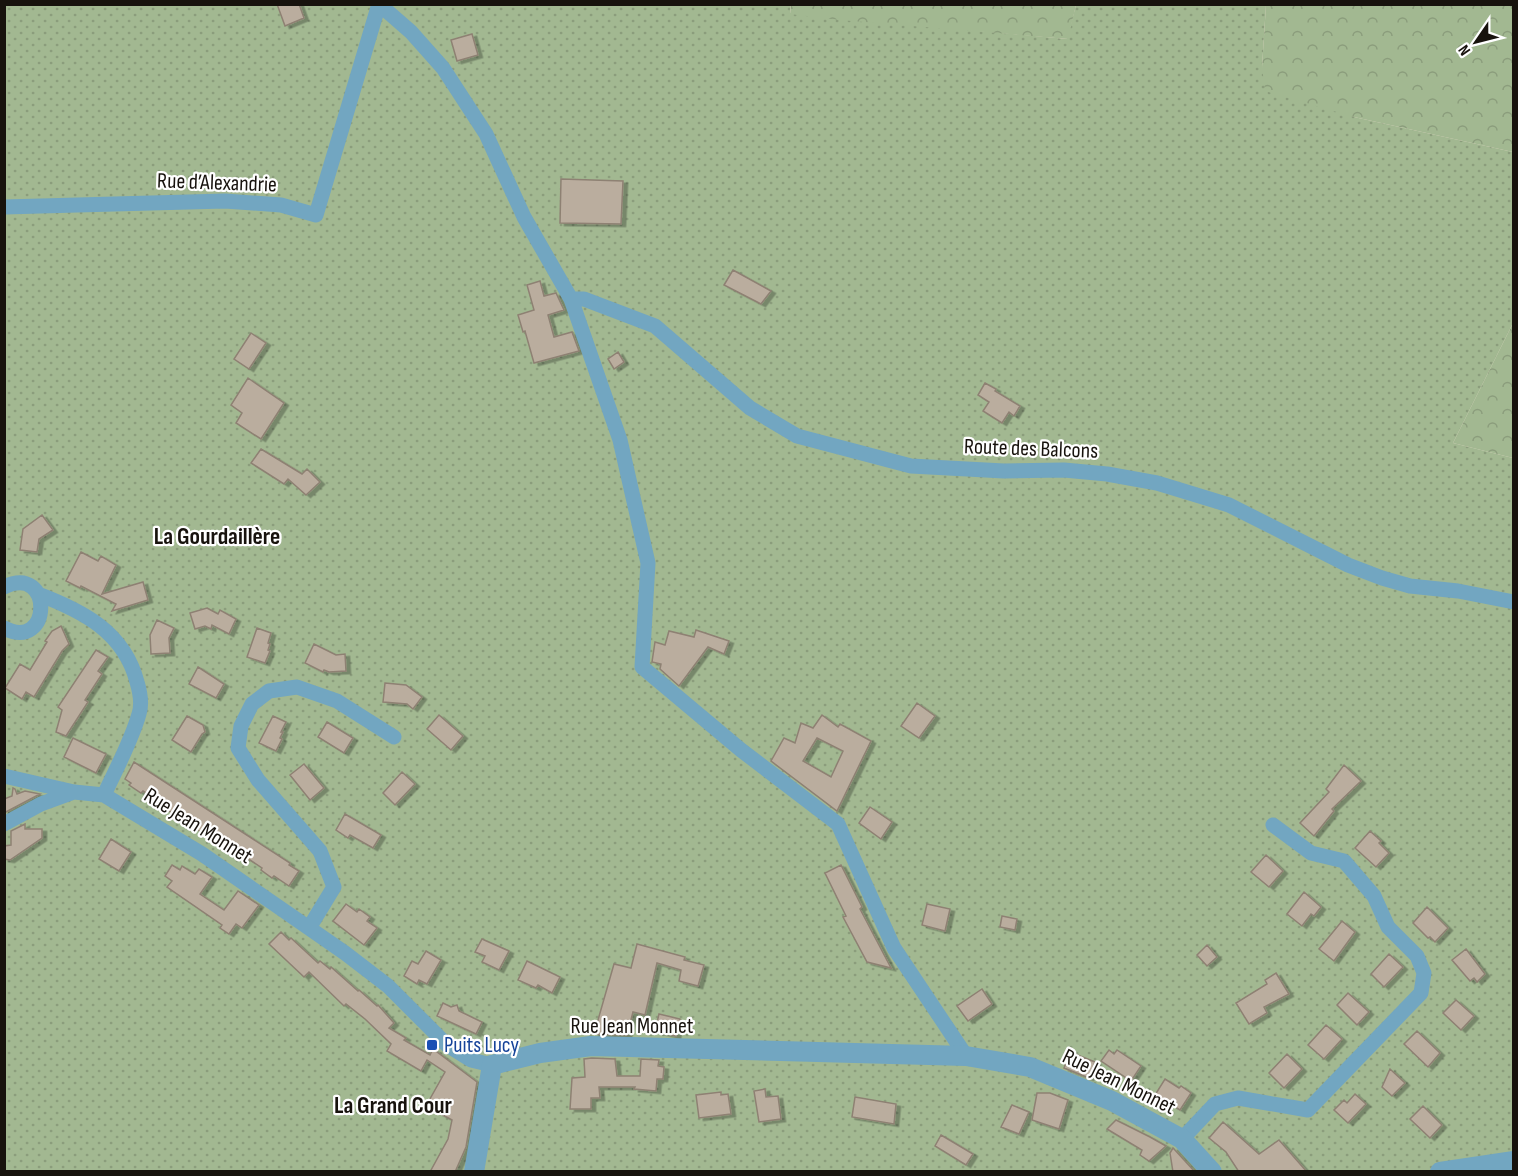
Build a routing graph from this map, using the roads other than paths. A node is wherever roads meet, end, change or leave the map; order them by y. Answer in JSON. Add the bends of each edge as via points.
{"nodes":[{"id":1,"x":379,"y":4,"type":"edge"},
{"id":2,"x":4,"y":207,"type":"edge"},
{"id":3,"x":571,"y":299,"type":"junction"},
{"id":4,"x":4,"y":587,"type":"edge"},
{"id":5,"x":38,"y":594,"type":"junction"},
{"id":6,"x":1514,"y":602,"type":"edge"},
{"id":7,"x":4,"y":628,"type":"edge"},
{"id":8,"x":394,"y":737,"type":"dead end"},
{"id":9,"x":4,"y":776,"type":"edge"},
{"id":10,"x":74,"y":792,"type":"junction"},
{"id":11,"x":104,"y":795,"type":"junction"},
{"id":12,"x":4,"y":824,"type":"edge"},
{"id":13,"x":1274,"y":825,"type":"dead end"},
{"id":14,"x":309,"y":928,"type":"junction"},
{"id":15,"x":966,"y":1056,"type":"junction"},
{"id":16,"x":492,"y":1065,"type":"junction"},
{"id":17,"x":1182,"y":1139,"type":"junction"},
{"id":18,"x":1514,"y":1161,"type":"edge"},
{"id":19,"x":474,"y":1172,"type":"edge"},
{"id":20,"x":1212,"y":1172,"type":"edge"},
{"id":21,"x":1440,"y":1172,"type":"edge"}],
"edges":[{"from":1,"to":2,"type":"street","name":"Rue d’Alexandrie","via":[[316,216],[281,205],[225,201]]},
{"from":1,"to":3,"type":"street","via":[[411,32],[449,77],[486,134],[524,217]]},
{"from":3,"to":6,"type":"street","name":"Route des Balcons","via":[[584,299],[655,326],[750,408],[797,436],[910,466],[1064,470],[1157,483],[1229,505],[1382,578]]},
{"from":3,"to":15,"type":"street","via":[[620,440],[648,563],[642,667],[838,824],[894,948]]},
{"from":4,"to":5,"type":"street","via":[[22,584]]},
{"from":5,"to":7,"type":"street","via":[[42,611],[34,626],[18,632]]},
{"from":5,"to":11,"type":"street","via":[[84,614],[108,632],[123,647],[134,668],[140,712]]},
{"from":8,"to":14,"type":"street","via":[[337,701],[297,687],[269,691],[252,704],[241,726],[238,748],[258,780],[320,851],[334,887]]},
{"from":9,"to":10,"type":"street","name":"Rue Jean Monnet"},
{"from":10,"to":11,"type":"street","name":"Rue Jean Monnet"},
{"from":10,"to":12,"type":"street"},
{"from":11,"to":14,"type":"street","name":"Rue Jean Monnet","via":[[202,854]]},
{"from":13,"to":17,"type":"street","via":[[1311,853],[1344,861],[1374,896],[1388,927],[1417,956],[1424,972],[1421,993],[1308,1110],[1238,1098],[1215,1104]]},
{"from":14,"to":16,"type":"street","name":"Rue Jean Monnet","via":[[388,986],[447,1045],[471,1060]]},
{"from":15,"to":16,"type":"street","name":"Rue Jean Monnet","via":[[591,1046]]},
{"from":15,"to":17,"type":"street","name":"Rue Jean Monnet","via":[[1030,1067],[1112,1101]]},
{"from":16,"to":19,"type":"street"},
{"from":17,"to":20,"type":"street","name":"Rue Jean Monnet"},
{"from":18,"to":21,"type":"street"}]}
